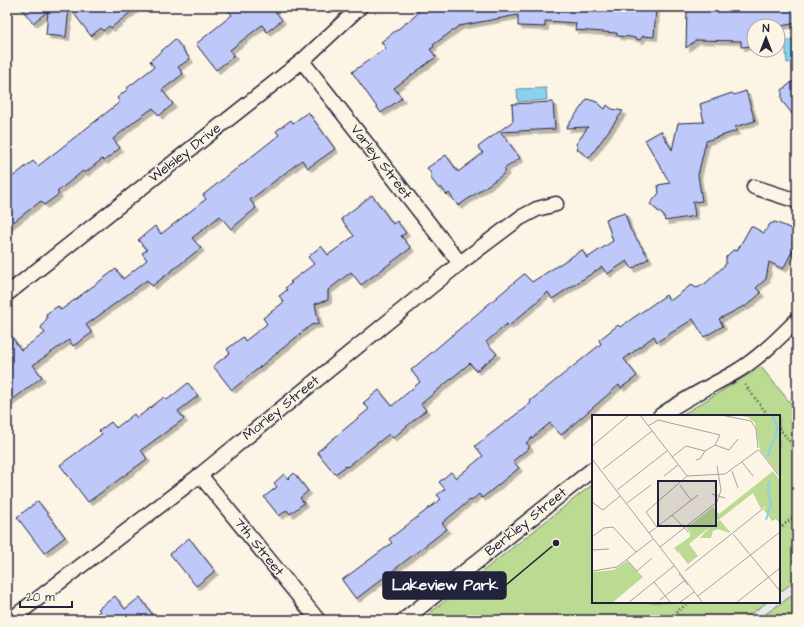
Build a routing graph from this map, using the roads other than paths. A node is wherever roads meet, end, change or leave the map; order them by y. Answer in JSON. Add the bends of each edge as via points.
{"nodes":[{"id":1,"x":360,"y":7,"type":"edge"},
{"id":2,"x":302,"y":61,"type":"junction"},
{"id":3,"x":754,"y":187,"type":"dead end"},
{"id":4,"x":797,"y":201,"type":"edge"},
{"id":5,"x":556,"y":204,"type":"dead end"},
{"id":6,"x":460,"y":263,"type":"junction"},
{"id":7,"x":7,"y":294,"type":"edge"},
{"id":8,"x":797,"y":320,"type":"edge"},
{"id":9,"x":662,"y":415,"type":"edge"},
{"id":10,"x":592,"y":470,"type":"edge"},
{"id":11,"x":200,"y":475,"type":"junction"},
{"id":12,"x":10,"y":620,"type":"edge"},
{"id":13,"x":318,"y":620,"type":"edge"},
{"id":14,"x":404,"y":620,"type":"edge"}],
"edges":[{"from":1,"to":2,"type":"street","name":"Welsley Drive"},
{"from":2,"to":6,"type":"street","name":"Varley Street"},
{"from":2,"to":7,"type":"street","name":"Welsley Drive"},
{"from":3,"to":4,"type":"street"},
{"from":5,"to":6,"type":"street","name":"Morley Street","via":[[537,209],[520,218]]},
{"from":6,"to":11,"type":"street","name":"Morley Street"},
{"from":8,"to":9,"type":"street","via":[[780,337],[734,373]]},
{"from":10,"to":14,"type":"street","name":"Berkley Street"},
{"from":11,"to":12,"type":"street","name":"Morley Street"},
{"from":11,"to":13,"type":"street","name":"7th Street"}]}
